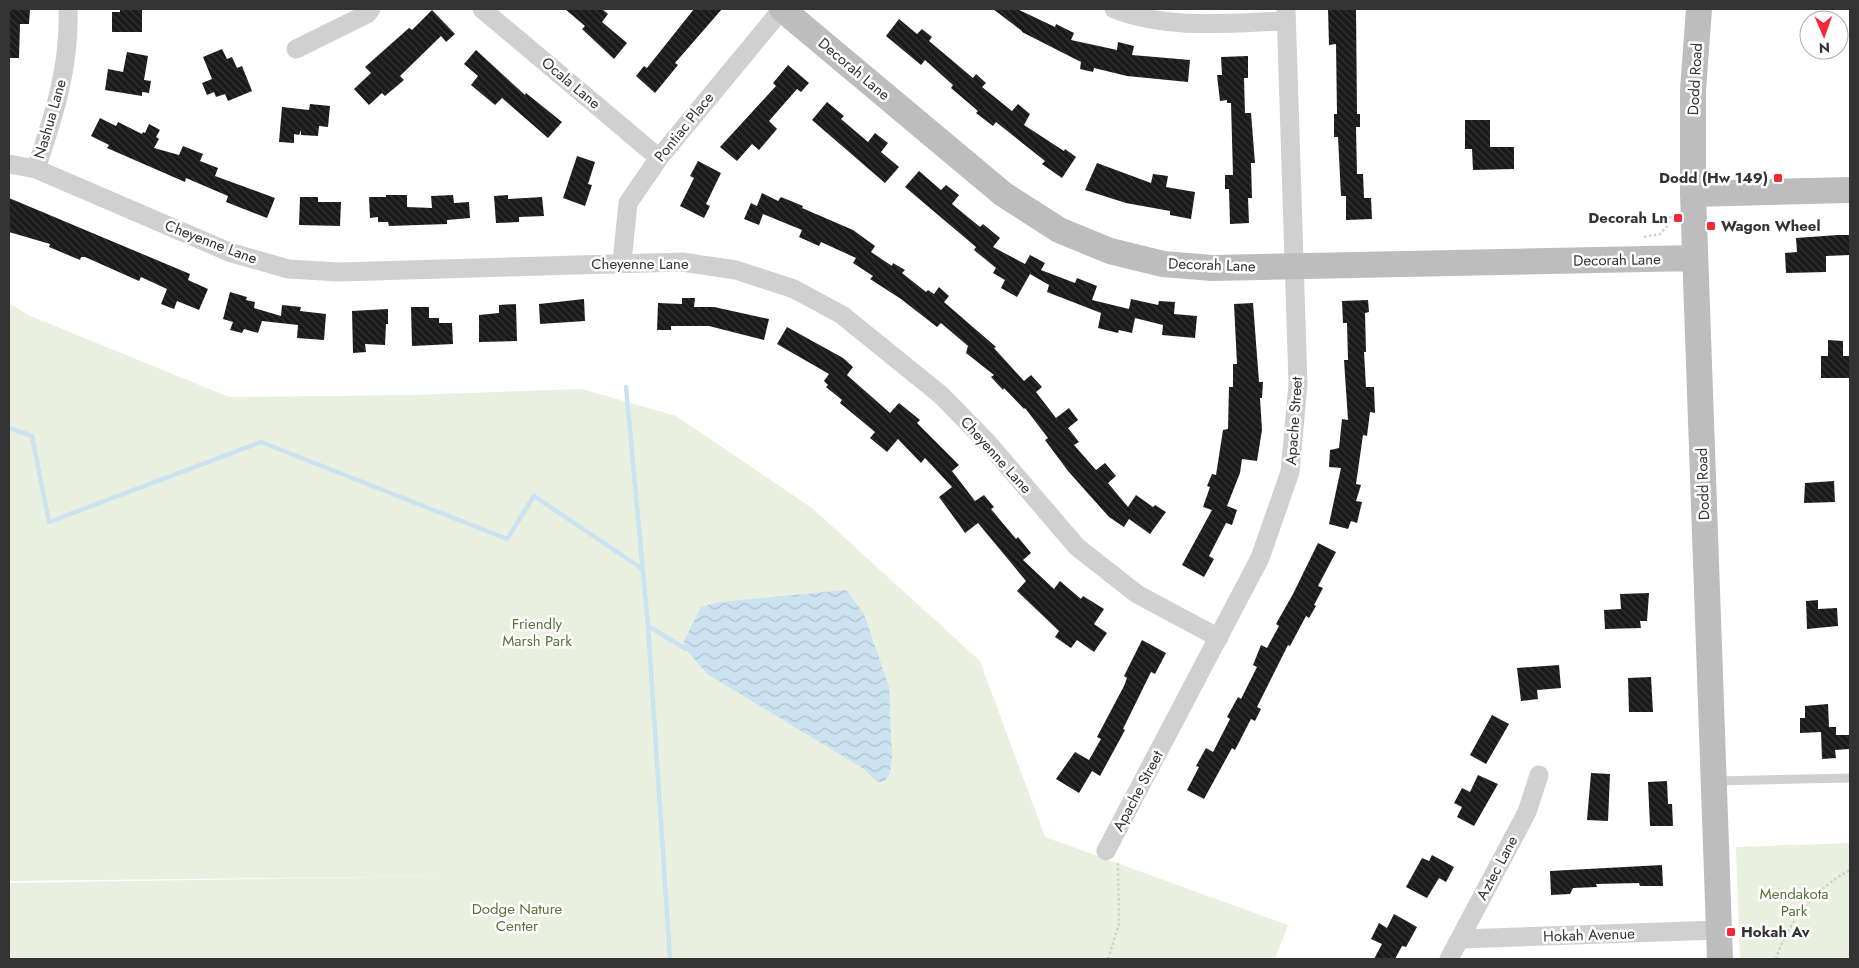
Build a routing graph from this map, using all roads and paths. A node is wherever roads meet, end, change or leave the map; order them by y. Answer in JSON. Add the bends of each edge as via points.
{"nodes":[{"id":1,"x":68,"y":9,"type":"edge"},
{"id":2,"x":371,"y":9,"type":"edge"},
{"id":3,"x":482,"y":9,"type":"edge"},
{"id":4,"x":782,"y":9,"type":"edge"},
{"id":5,"x":1114,"y":9,"type":"edge"},
{"id":6,"x":1699,"y":9,"type":"edge"},
{"id":7,"x":1286,"y":15,"type":"edge"},
{"id":8,"x":296,"y":49,"type":"dead end"},
{"id":9,"x":659,"y":158,"type":"junction"},
{"id":10,"x":9,"y":164,"type":"edge"},
{"id":11,"x":36,"y":169,"type":"junction"},
{"id":12,"x":1850,"y":190,"type":"edge"},
{"id":13,"x":1693,"y":194,"type":"junction"},
{"id":14,"x":1696,"y":258,"type":"junction"},
{"id":15,"x":622,"y":262,"type":"junction"},
{"id":16,"x":1295,"y":265,"type":"junction"},
{"id":17,"x":1219,"y":638,"type":"junction"},
{"id":18,"x":1539,"y":775,"type":"dead end"},
{"id":19,"x":1850,"y":778,"type":"edge"},
{"id":20,"x":1714,"y":781,"type":"junction"},
{"id":21,"x":1106,"y":851,"type":"joint"},
{"id":22,"x":1850,"y":870,"type":"edge"},
{"id":23,"x":1719,"y":930,"type":"junction"},
{"id":24,"x":1460,"y":939,"type":"junction"},
{"id":25,"x":1108,"y":959,"type":"edge"},
{"id":26,"x":1449,"y":959,"type":"edge"},
{"id":27,"x":1720,"y":959,"type":"edge"},
{"id":28,"x":1776,"y":959,"type":"edge"}],
"edges":[{"from":1,"to":11,"type":"street","name":"Nashua Lane","via":[[59,99]]},
{"from":2,"to":8,"type":"street","via":[[367,14]]},
{"from":3,"to":9,"type":"street","name":"Ocala Lane"},
{"from":4,"to":9,"type":"street","name":"Pontiac Place"},
{"from":4,"to":16,"type":"street","name":"Decorah Lane","via":[[1003,194],[1060,230],[1110,251],[1163,264],[1212,268]]},
{"from":5,"to":7,"type":"street","via":[[1186,24]]},
{"from":6,"to":13,"type":"street","name":"Dodd Road","via":[[1693,90]]},
{"from":7,"to":16,"type":"street","name":"Apache Street"},
{"from":9,"to":15,"type":"street","name":"Pontiac Place","via":[[628,203]]},
{"from":10,"to":11,"type":"street","name":"Cheyenne Lane"},
{"from":11,"to":15,"type":"street","name":"Cheyenne Lane","via":[[229,252],[288,270],[339,272]]},
{"from":12,"to":13,"type":"street"},
{"from":13,"to":14,"type":"street","name":"Dodd Road"},
{"from":14,"to":16,"type":"street","name":"Decorah Lane"},
{"from":14,"to":20,"type":"street","name":"Dodd Road"},
{"from":15,"to":17,"type":"street","name":"Cheyenne Lane","via":[[682,262],[736,270],[794,289],[842,315],[940,395],[987,442],[1077,547],[1137,594]]},
{"from":16,"to":17,"type":"street","name":"Apache Street","via":[[1298,384],[1290,472],[1260,558]]},
{"from":17,"to":21,"type":"street","name":"Apache Street"},
{"from":18,"to":24,"type":"street","name":"Aztec Lane","via":[[1527,812]]},
{"from":19,"to":20,"type":"lane"},
{"from":20,"to":23,"type":"street","name":"Dodd Road"},
{"from":21,"to":25,"type":"path","via":[[1118,858],[1119,924]]},
{"from":22,"to":28,"type":"path","via":[[1802,910],[1780,944]]},
{"from":23,"to":24,"type":"street","name":"Hokah Avenue"},
{"from":23,"to":27,"type":"street","name":"Dodd Road"},
{"from":24,"to":26,"type":"street","name":"Aztec Lane"}]}
